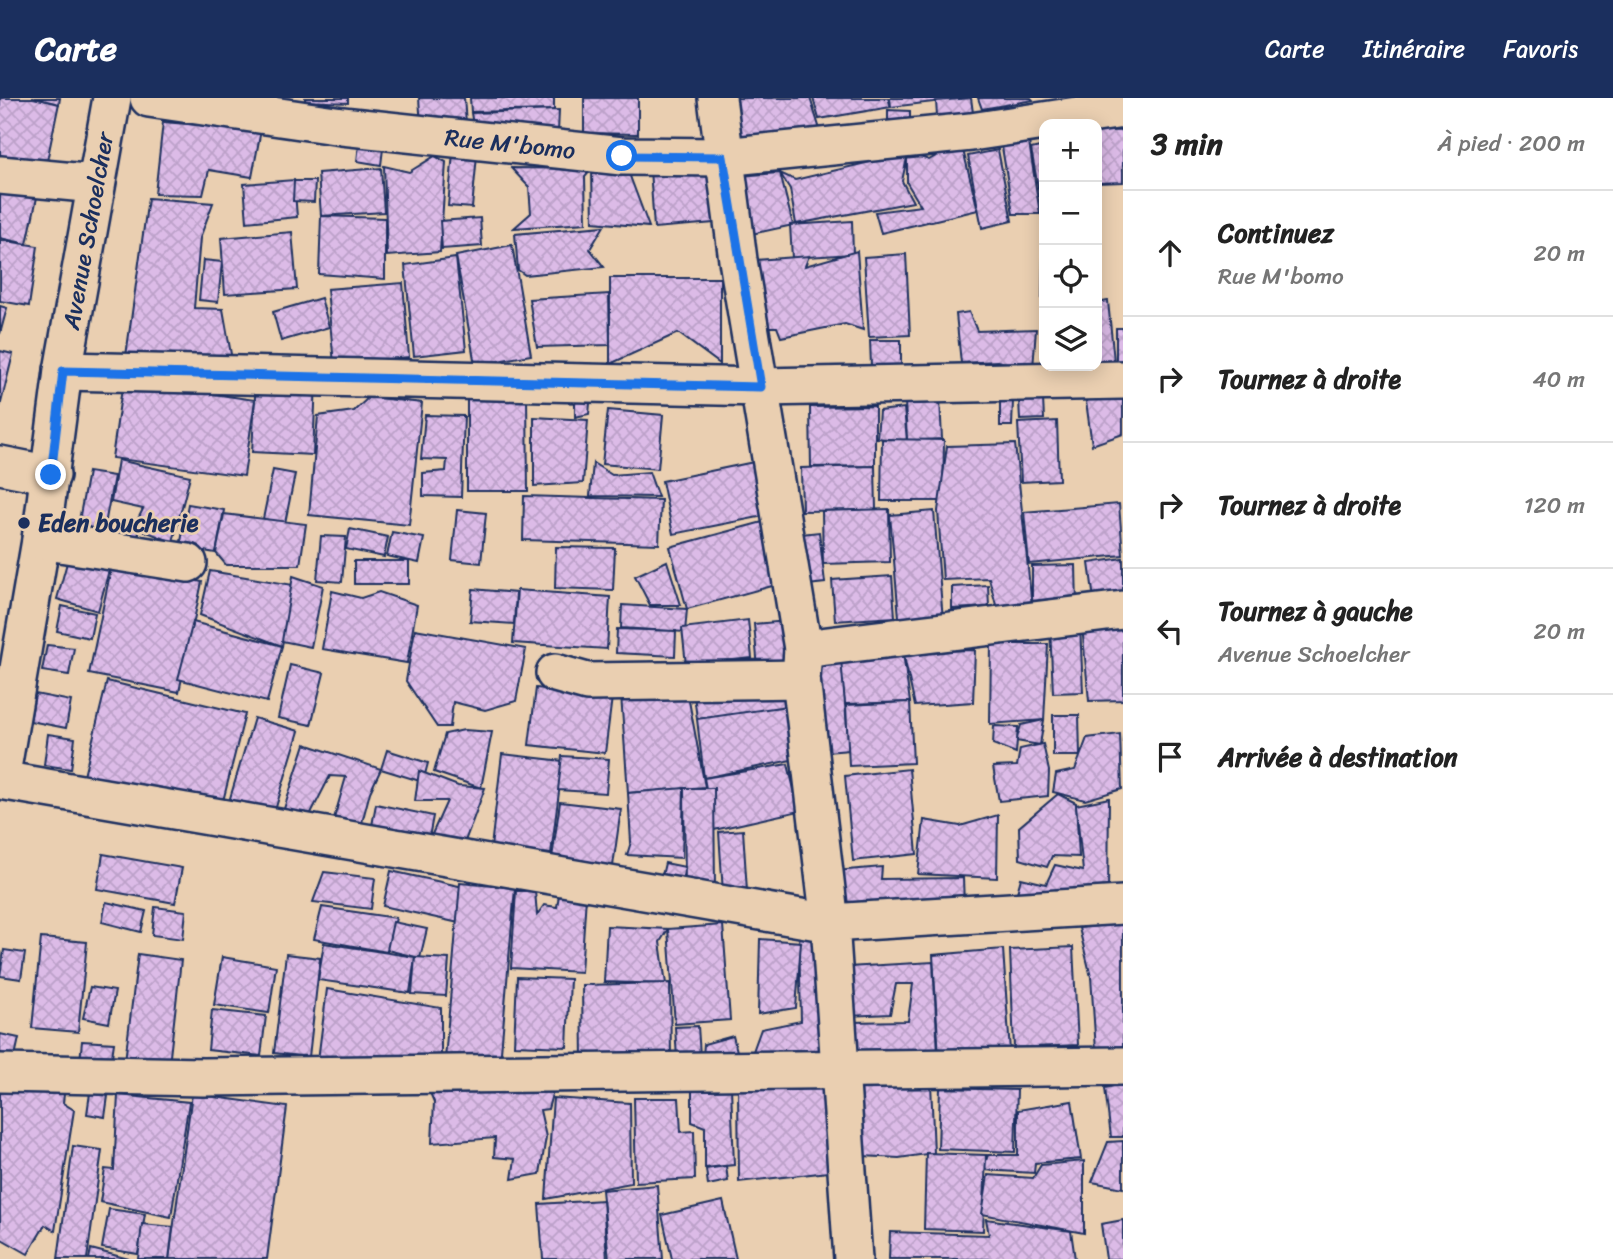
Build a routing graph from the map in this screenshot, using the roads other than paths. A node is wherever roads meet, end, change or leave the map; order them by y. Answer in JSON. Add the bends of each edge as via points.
{"nodes":[{"id":1,"x":112,"y":98,"type":"edge"},
{"id":2,"x":149,"y":98,"type":"edge"},
{"id":3,"x":718,"y":98,"type":"edge"},
{"id":4,"x":1123,"y":109,"type":"edge"},
{"id":5,"x":723,"y":157,"type":"junction"},
{"id":6,"x":0,"y":175,"type":"edge"},
{"id":7,"x":96,"y":184,"type":"junction"},
{"id":8,"x":63,"y":371,"type":"junction"},
{"id":9,"x":1123,"y":380,"type":"edge"},
{"id":10,"x":761,"y":387,"type":"junction"},
{"id":11,"x":0,"y":464,"type":"edge"},
{"id":12,"x":51,"y":475,"type":"junction"},
{"id":13,"x":41,"y":540,"type":"junction"},
{"id":14,"x":188,"y":562,"type":"dead end"},
{"id":15,"x":1123,"y":610,"type":"edge"},
{"id":16,"x":802,"y":664,"type":"junction"},
{"id":17,"x":555,"y":673,"type":"dead end"},
{"id":18,"x":0,"y":780,"type":"edge"},
{"id":19,"x":1123,"y":905,"type":"edge"},
{"id":20,"x":830,"y":923,"type":"junction"},
{"id":21,"x":1123,"y":1066,"type":"edge"},
{"id":22,"x":838,"y":1067,"type":"junction"},
{"id":23,"x":0,"y":1073,"type":"edge"},
{"id":24,"x":853,"y":1259,"type":"edge"}],
"edges":[{"from":1,"to":7,"type":"street","name":"Avenue Schoelcher"},
{"from":2,"to":5,"type":"street","name":"Rue M'bomo","via":[[342,126],[622,156]]},
{"from":3,"to":5,"type":"street"},
{"from":4,"to":5,"type":"street","name":"Rue M'bomo","via":[[971,132]]},
{"from":5,"to":10,"type":"street"},
{"from":6,"to":7,"type":"street"},
{"from":7,"to":8,"type":"street","name":"Avenue Schoelcher"},
{"from":8,"to":10,"type":"street"},
{"from":8,"to":12,"type":"street","name":"Avenue Schoelcher"},
{"from":9,"to":10,"type":"street"},
{"from":10,"to":16,"type":"street"},
{"from":11,"to":12,"type":"street"},
{"from":12,"to":13,"type":"street","name":"Avenue Schoelcher"},
{"from":13,"to":14,"type":"street"},
{"from":13,"to":18,"type":"street","name":"Avenue Schoelcher"},
{"from":15,"to":16,"type":"street"},
{"from":16,"to":17,"type":"street","via":[[587,682]]},
{"from":16,"to":20,"type":"street"},
{"from":18,"to":20,"type":"street"},
{"from":19,"to":20,"type":"street"},
{"from":20,"to":22,"type":"street"},
{"from":21,"to":22,"type":"street"},
{"from":22,"to":23,"type":"street","via":[[203,1077]]},
{"from":22,"to":24,"type":"street"}]}
